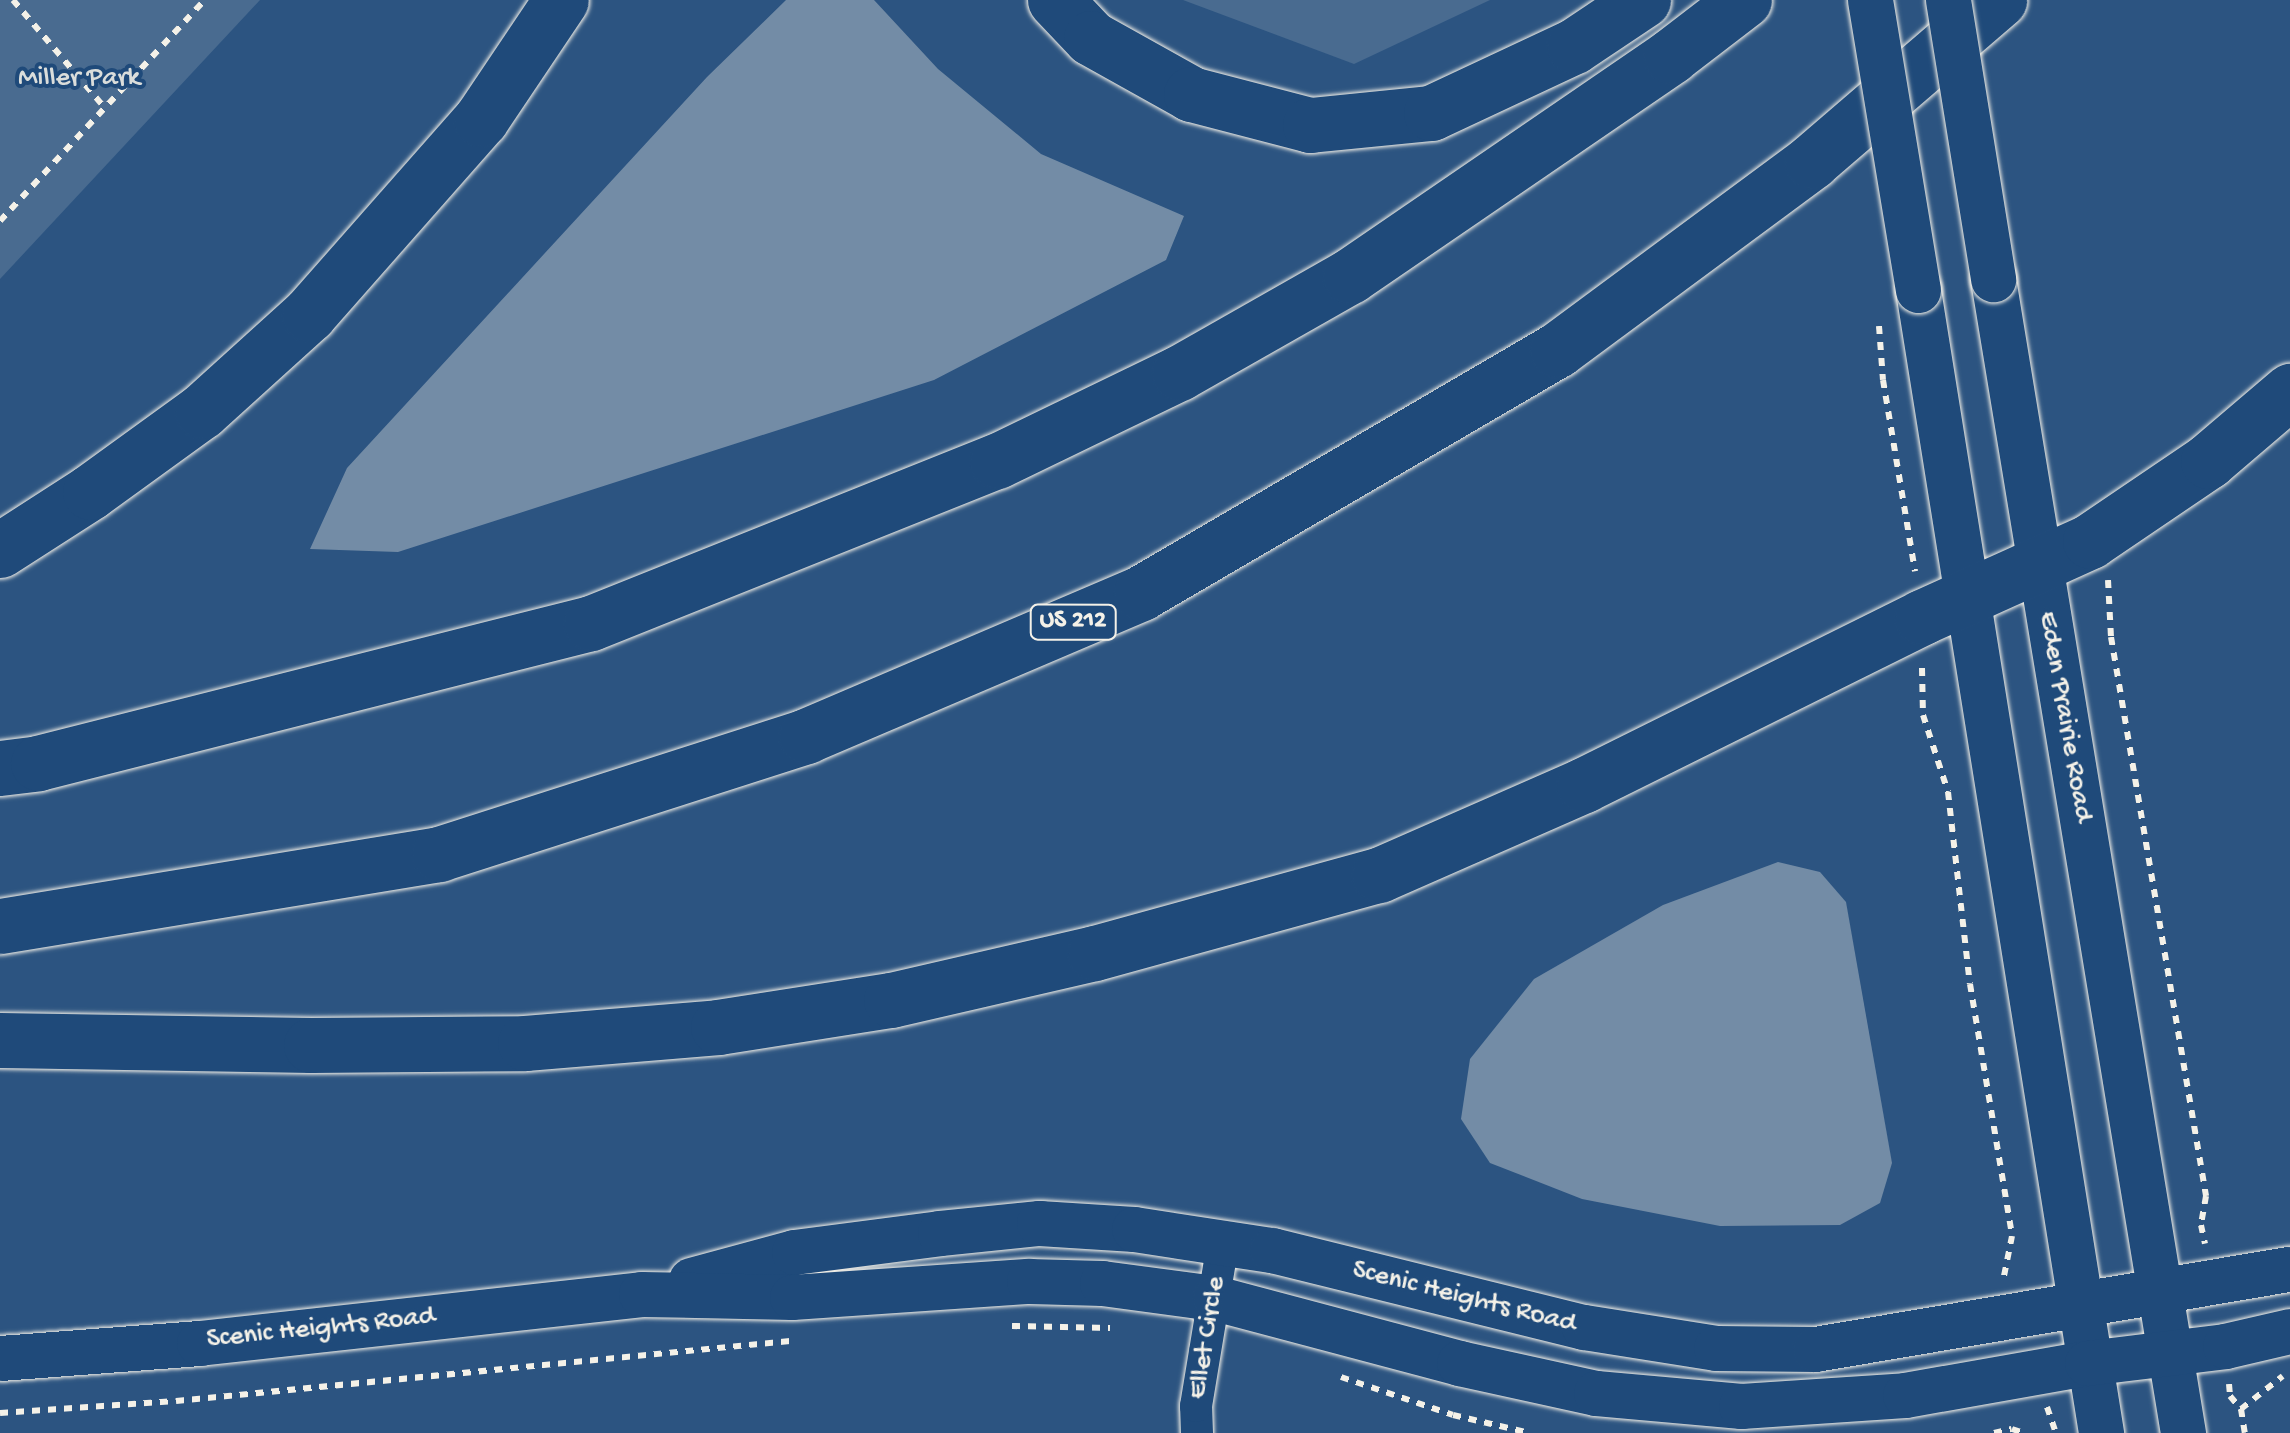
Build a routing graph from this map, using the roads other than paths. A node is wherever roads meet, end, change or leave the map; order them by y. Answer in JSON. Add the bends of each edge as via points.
{"nodes":[{"id":1,"x":560,"y":0,"type":"edge"},
{"id":2,"x":1055,"y":0,"type":"edge"},
{"id":3,"x":1644,"y":0,"type":"edge"},
{"id":4,"x":1744,"y":0,"type":"edge"},
{"id":5,"x":1870,"y":0,"type":"edge"},
{"id":6,"x":1948,"y":0,"type":"edge"},
{"id":7,"x":1999,"y":0,"type":"edge"},
{"id":8,"x":2287,"y":397,"type":"edge"},
{"id":9,"x":0,"y":550,"type":"edge"},
{"id":10,"x":2038,"y":563,"type":"junction"},
{"id":11,"x":1944,"y":607,"type":"junction"},
{"id":12,"x":0,"y":768,"type":"edge"},
{"id":13,"x":0,"y":926,"type":"edge"},
{"id":14,"x":0,"y":1040,"type":"edge"},
{"id":15,"x":1223,"y":1243,"type":"junction"},
{"id":16,"x":2290,"y":1270,"type":"edge"},
{"id":17,"x":2160,"y":1290,"type":"junction"},
{"id":18,"x":641,"y":1294,"type":"junction"},
{"id":19,"x":1214,"y":1298,"type":"junction"},
{"id":20,"x":2079,"y":1304,"type":"junction"},
{"id":21,"x":2290,"y":1331,"type":"edge"},
{"id":22,"x":2170,"y":1353,"type":"junction"},
{"id":23,"x":0,"y":1358,"type":"edge"},
{"id":24,"x":2088,"y":1362,"type":"junction"},
{"id":25,"x":1197,"y":1433,"type":"edge"},
{"id":26,"x":2101,"y":1433,"type":"edge"},
{"id":27,"x":2182,"y":1433,"type":"edge"}],
"edges":[{"from":1,"to":9,"type":"highway","via":[[481,119],[308,314],[202,411]]},
{"from":2,"to":3,"type":"highway","via":[[1092,38],[1192,94],[1310,124],[1431,114],[1574,46]]},
{"from":4,"to":12,"type":"highway","via":[[1350,276],[1179,373],[997,461],[591,623]]},
{"from":5,"to":11,"type":"street","bridge":true,"via":[[1918,290]]},
{"from":6,"to":10,"type":"street","name":"Eden Prairie Road","bridge":true},
{"from":7,"to":13,"type":"highway","number":"US 212","via":[[1812,161],[1558,350],[1142,593],[806,736],[439,854]]},
{"from":8,"to":10,"type":"highway","via":[[2128,518]]},
{"from":10,"to":11,"type":"highway"},
{"from":10,"to":17,"type":"street","name":"Eden Prairie Road"},
{"from":11,"to":14,"type":"highway","via":[[1584,784],[1378,874],[1096,954],[891,1000],[718,1027],[525,1043]]},
{"from":11,"to":20,"type":"street","via":[[2034,992]]},
{"from":15,"to":18,"type":"street","name":"Scenic Heights Road","via":[[1039,1223],[794,1252]]},
{"from":15,"to":19,"type":"street","name":"Ellet Circle"},
{"from":15,"to":20,"type":"street","name":"Scenic Heights Road","via":[[1584,1327],[1716,1348],[1815,1349]]},
{"from":16,"to":17,"type":"street","name":"Scenic Heights Road"},
{"from":17,"to":20,"type":"street","name":"Scenic Heights Road"},
{"from":17,"to":22,"type":"street","name":"Eden Prairie Road"},
{"from":18,"to":19,"type":"street","name":"Scenic Heights Road","via":[[792,1297],[1029,1281]]},
{"from":18,"to":23,"type":"street","name":"Scenic Heights Road"},
{"from":19,"to":24,"type":"street","name":"Scenic Heights Road","via":[[1479,1367],[1672,1403],[1847,1402]]},
{"from":19,"to":25,"type":"street","name":"Ellet Circle"},
{"from":20,"to":24,"type":"street"},
{"from":21,"to":22,"type":"street","name":"Scenic Heights Road"},
{"from":22,"to":24,"type":"street","name":"Scenic Heights Road"},
{"from":22,"to":27,"type":"street","name":"Eden Prairie Road"},
{"from":24,"to":26,"type":"street"}]}
